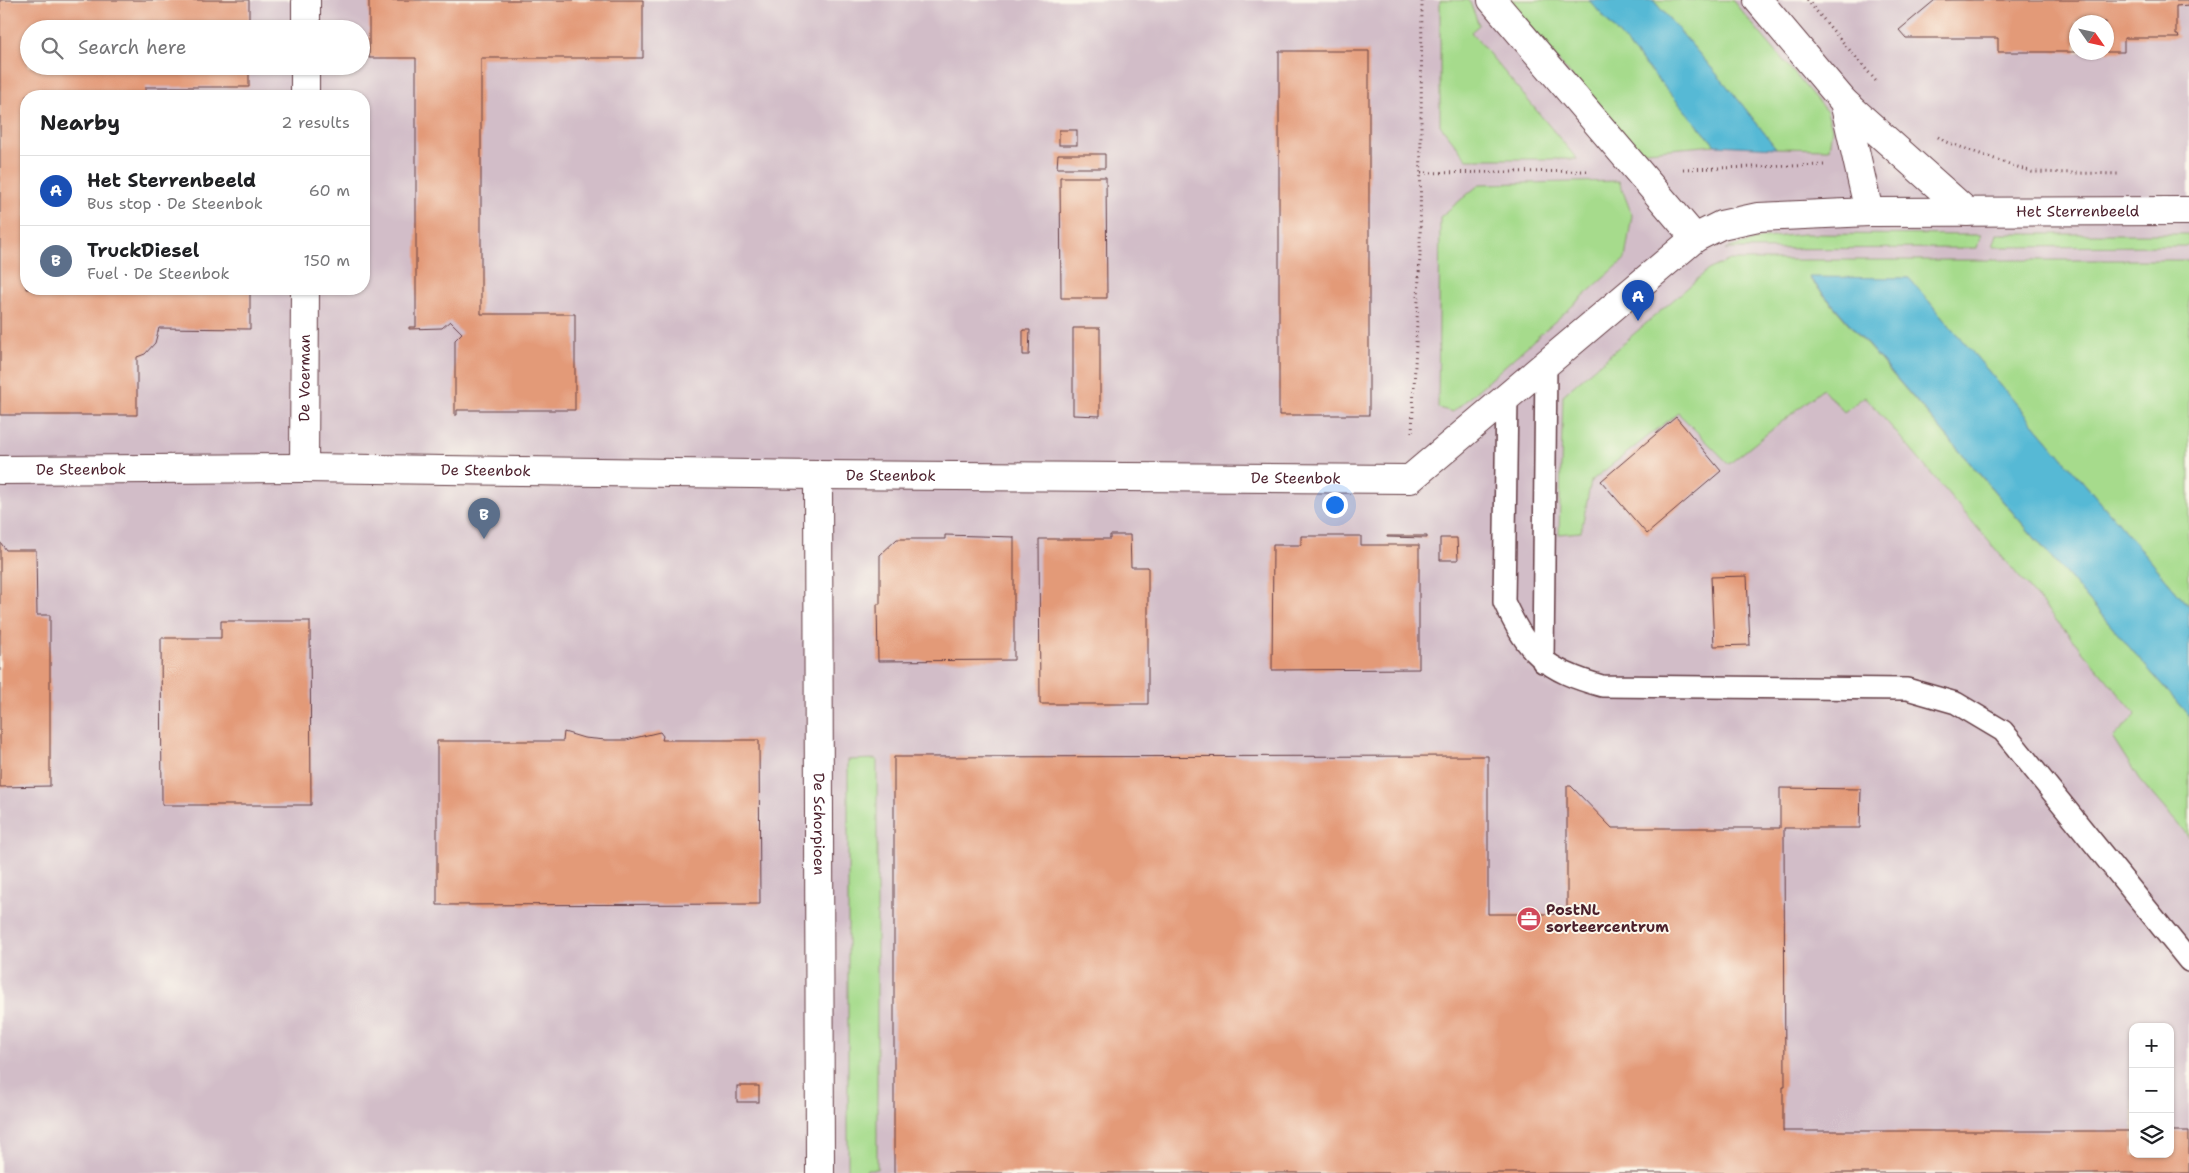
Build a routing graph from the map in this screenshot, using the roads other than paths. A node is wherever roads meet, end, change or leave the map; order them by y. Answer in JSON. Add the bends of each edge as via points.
{"nodes":[{"id":1,"x":306,"y":0,"type":"edge"},
{"id":2,"x":1492,"y":0,"type":"edge"},
{"id":3,"x":1758,"y":0,"type":"edge"},
{"id":4,"x":306,"y":20,"type":"edge"},
{"id":5,"x":306,"y":75,"type":"edge"},
{"id":6,"x":305,"y":90,"type":"edge"},
{"id":7,"x":1844,"y":102,"type":"junction"},
{"id":8,"x":2189,"y":211,"type":"edge"},
{"id":9,"x":1869,"y":212,"type":"junction"},
{"id":10,"x":1967,"y":212,"type":"junction"},
{"id":11,"x":1695,"y":238,"type":"junction"},
{"id":12,"x":305,"y":295,"type":"edge"},
{"id":13,"x":1546,"y":362,"type":"junction"},
{"id":14,"x":1507,"y":396,"type":"junction"},
{"id":15,"x":304,"y":468,"type":"junction"},
{"id":16,"x":0,"y":470,"type":"edge"},
{"id":17,"x":818,"y":475,"type":"junction"},
{"id":18,"x":1544,"y":662,"type":"junction"},
{"id":19,"x":2189,"y":961,"type":"edge"},
{"id":20,"x":820,"y":1173,"type":"edge"}],
"edges":[{"from":1,"to":4,"type":"street"},
{"from":2,"to":11,"type":"street"},
{"from":3,"to":7,"type":"street"},
{"from":5,"to":6,"type":"street"},
{"from":7,"to":9,"type":"street"},
{"from":7,"to":10,"type":"street"},
{"from":8,"to":10,"type":"street","name":"Het Sterrenbeeld"},
{"from":9,"to":10,"type":"street","name":"Het Sterrenbeeld"},
{"from":9,"to":11,"type":"street","name":"Het Sterrenbeeld","via":[[1758,217],[1721,226]]},
{"from":11,"to":13,"type":"street"},
{"from":12,"to":15,"type":"street","name":"De Voerman"},
{"from":13,"to":14,"type":"street"},
{"from":13,"to":18,"type":"lane"},
{"from":14,"to":17,"type":"street","name":"De Steenbok","via":[[1410,479]]},
{"from":14,"to":18,"type":"lane","via":[[1504,602],[1517,630]]},
{"from":15,"to":16,"type":"street","name":"De Steenbok"},
{"from":15,"to":17,"type":"street","name":"De Steenbok"},
{"from":17,"to":20,"type":"street","name":"De Schorpioen"},
{"from":18,"to":19,"type":"lane","via":[[1572,678],[1602,686],[1907,688],[1956,703],[2003,731]]}]}
